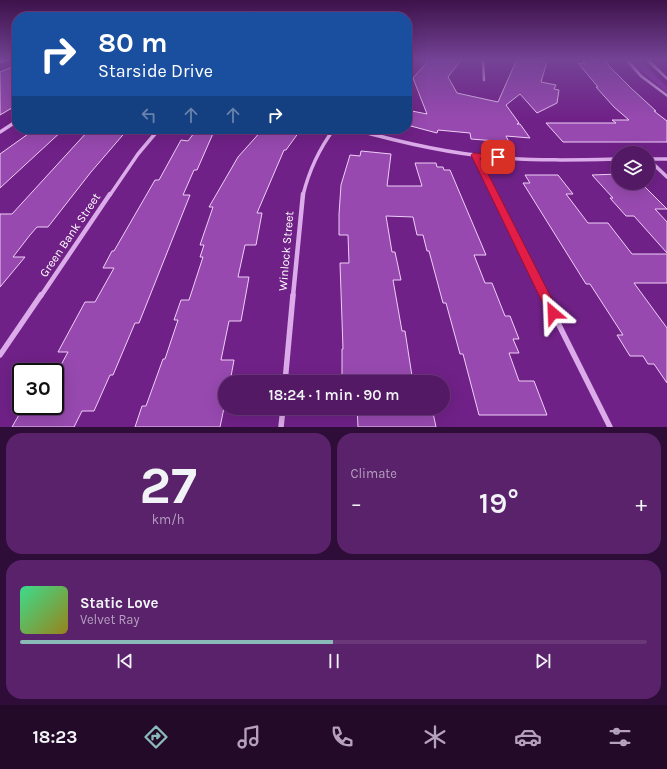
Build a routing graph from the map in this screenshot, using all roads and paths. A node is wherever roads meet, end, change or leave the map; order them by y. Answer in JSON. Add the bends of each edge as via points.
{"nodes":[{"id":1,"x":645,"y":79,"type":"edge"},
{"id":2,"x":667,"y":96,"type":"edge"},
{"id":3,"x":12,"y":124,"type":"edge"},
{"id":4,"x":0,"y":132,"type":"edge"},
{"id":5,"x":155,"y":134,"type":"edge"},
{"id":6,"x":330,"y":134,"type":"edge"},
{"id":7,"x":373,"y":134,"type":"edge"},
{"id":8,"x":474,"y":155,"type":"junction"},
{"id":9,"x":655,"y":159,"type":"edge"},
{"id":10,"x":667,"y":159,"type":"edge"},
{"id":11,"x":611,"y":160,"type":"edge"},
{"id":12,"x":655,"y":166,"type":"edge"},
{"id":13,"x":667,"y":177,"type":"edge"},
{"id":14,"x":0,"y":355,"type":"edge"},
{"id":15,"x":286,"y":375,"type":"edge"},
{"id":16,"x":282,"y":415,"type":"edge"},
{"id":17,"x":281,"y":427,"type":"edge"},
{"id":18,"x":610,"y":427,"type":"edge"}],
"edges":[{"from":1,"to":2,"type":"street"},
{"from":3,"to":4,"type":"street"},
{"from":5,"to":14,"type":"street","name":"Green Bank Street","via":[[138,154]]},
{"from":6,"to":15,"type":"street","name":"Winlock Street","via":[[314,161],[302,198]]},
{"from":7,"to":8,"type":"street","via":[[420,146]]},
{"from":8,"to":11,"type":"street","via":[[539,160]]},
{"from":8,"to":18,"type":"street"},
{"from":9,"to":10,"type":"street"},
{"from":12,"to":13,"type":"street"},
{"from":16,"to":17,"type":"street"}]}
